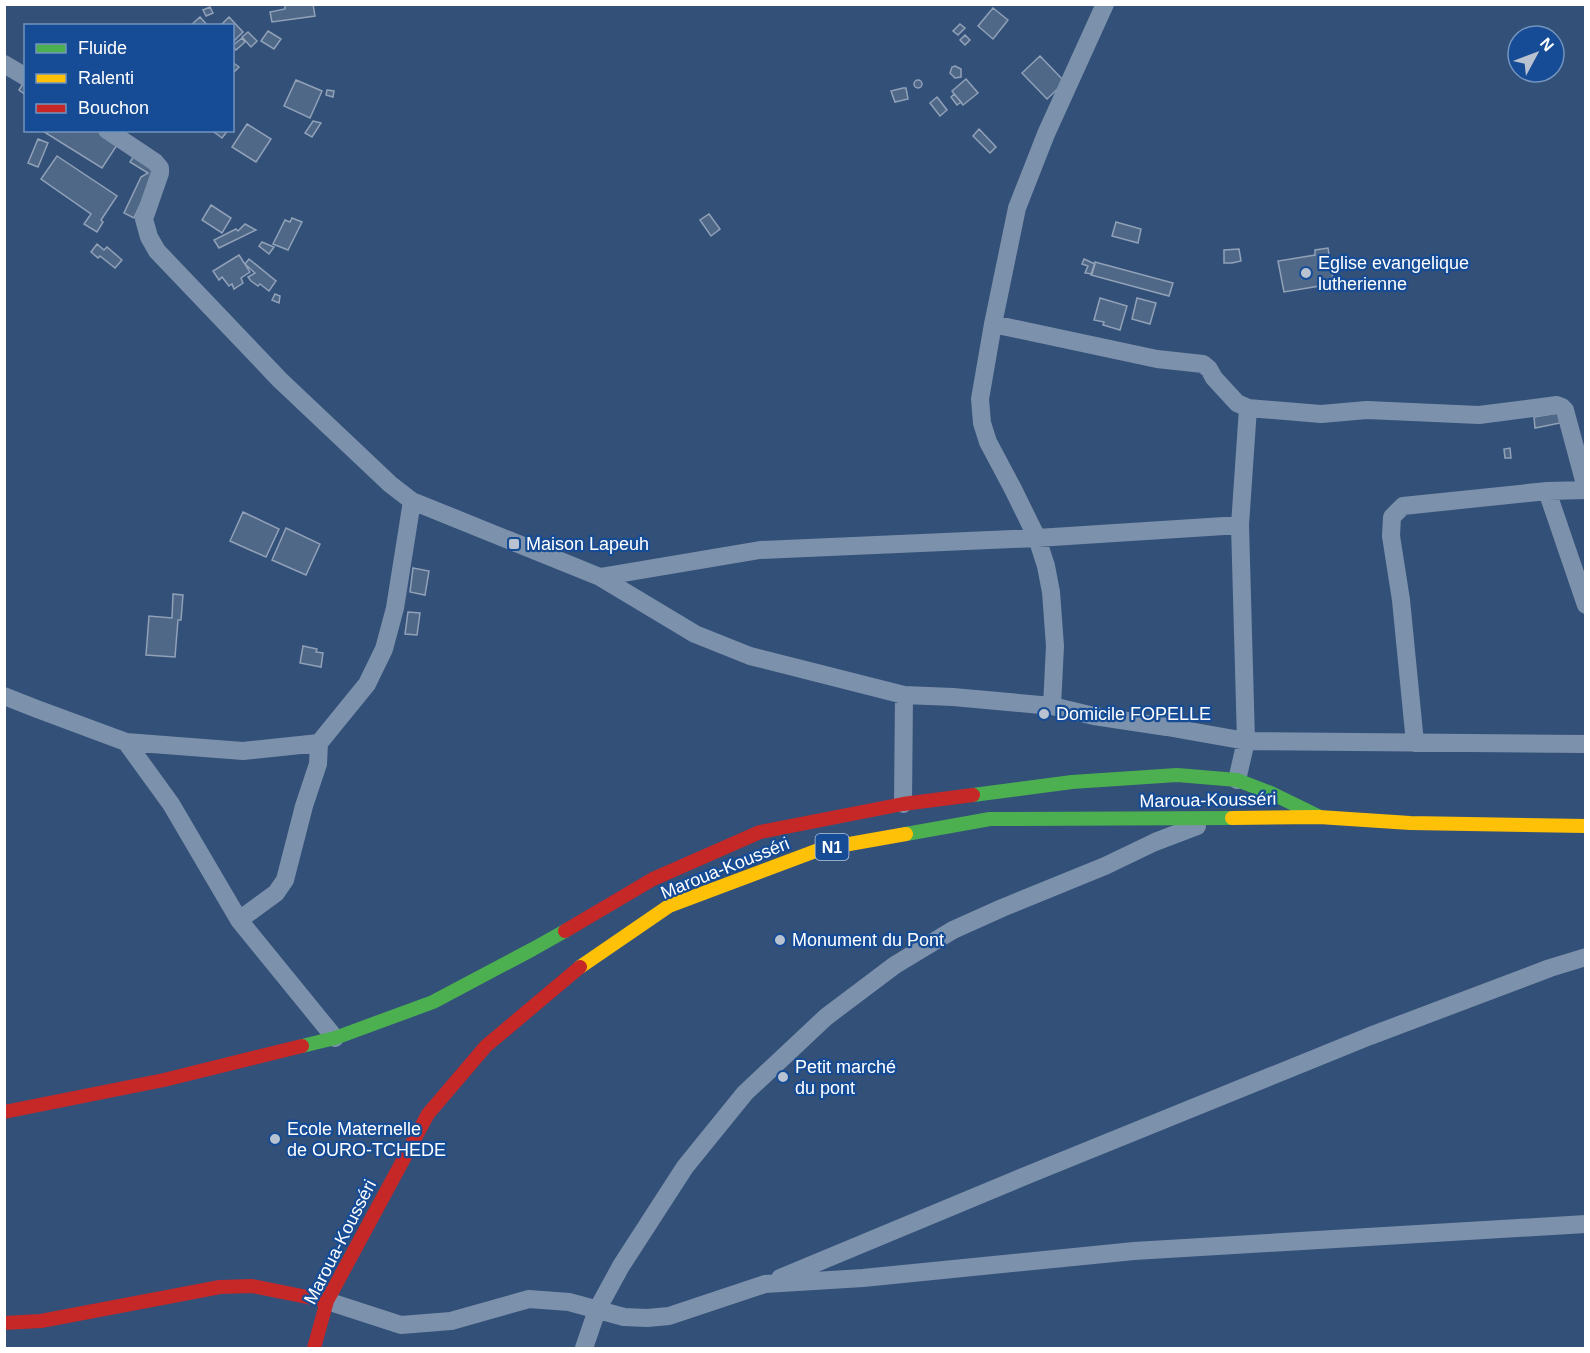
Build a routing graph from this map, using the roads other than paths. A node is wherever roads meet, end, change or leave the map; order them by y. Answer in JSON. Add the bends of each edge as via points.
{"nodes":[{"id":1,"x":1105,"y":4,"type":"edge"},
{"id":2,"x":4,"y":64,"type":"edge"},
{"id":3,"x":24,"y":76,"type":"edge"},
{"id":4,"x":110,"y":132,"type":"edge"},
{"id":5,"x":993,"y":324,"type":"junction"},
{"id":6,"x":1248,"y":408,"type":"junction"},
{"id":7,"x":1586,"y":489,"type":"edge"},
{"id":8,"x":1547,"y":491,"type":"junction"},
{"id":9,"x":412,"y":501,"type":"junction"},
{"id":10,"x":1239,"y":525,"type":"junction"},
{"id":11,"x":1036,"y":538,"type":"junction"},
{"id":12,"x":600,"y":577,"type":"junction"},
{"id":13,"x":1586,"y":605,"type":"edge"},
{"id":14,"x":904,"y":695,"type":"junction"},
{"id":15,"x":4,"y":696,"type":"edge"},
{"id":16,"x":1052,"y":706,"type":"junction"},
{"id":17,"x":1246,"y":741,"type":"junction"},
{"id":18,"x":126,"y":742,"type":"junction"},
{"id":19,"x":320,"y":743,"type":"junction"},
{"id":20,"x":1415,"y":743,"type":"junction"},
{"id":21,"x":1586,"y":744,"type":"edge"},
{"id":22,"x":1237,"y":780,"type":"junction"},
{"id":23,"x":903,"y":804,"type":"junction"},
{"id":24,"x":1319,"y":817,"type":"junction"},
{"id":25,"x":1216,"y":818,"type":"junction"},
{"id":26,"x":1586,"y":826,"type":"edge"},
{"id":27,"x":239,"y":920,"type":"junction"},
{"id":28,"x":1586,"y":957,"type":"edge"},
{"id":29,"x":335,"y":1038,"type":"junction"},
{"id":30,"x":4,"y":1112,"type":"edge"},
{"id":31,"x":1586,"y":1224,"type":"edge"},
{"id":32,"x":765,"y":1284,"type":"junction"},
{"id":33,"x":327,"y":1301,"type":"junction"},
{"id":34,"x":597,"y":1310,"type":"junction"},
{"id":35,"x":4,"y":1323,"type":"edge"},
{"id":36,"x":314,"y":1348,"type":"edge"},
{"id":37,"x":584,"y":1348,"type":"edge"}],
"edges":[{"from":1,"to":5,"type":"street","via":[[1017,208]]},
{"from":2,"to":3,"type":"street"},
{"from":4,"to":9,"type":"street","via":[[160,168],[144,219],[157,251],[280,380]]},
{"from":5,"to":6,"type":"street","via":[[1158,359],[1203,364],[1236,403]]},
{"from":5,"to":11,"type":"street","via":[[980,399],[982,423]]},
{"from":6,"to":7,"type":"street","via":[[1321,414],[1367,410],[1479,415],[1557,405],[1565,410]]},
{"from":6,"to":10,"type":"street"},
{"from":7,"to":8,"type":"street"},
{"from":8,"to":13,"type":"street"},
{"from":8,"to":20,"type":"street","via":[[1403,506],[1392,517]]},
{"from":9,"to":12,"type":"street"},
{"from":9,"to":19,"type":"street","via":[[395,608],[384,649],[367,684]]},
{"from":10,"to":11,"type":"street"},
{"from":10,"to":17,"type":"street"},
{"from":11,"to":12,"type":"street","via":[[760,550]]},
{"from":11,"to":16,"type":"street","via":[[1053,606]]},
{"from":12,"to":14,"type":"street","via":[[695,634],[750,656]]},
{"from":14,"to":16,"type":"street"},
{"from":14,"to":23,"type":"street"},
{"from":15,"to":18,"type":"street"},
{"from":16,"to":17,"type":"street"},
{"from":17,"to":20,"type":"street"},
{"from":17,"to":22,"type":"street"},
{"from":18,"to":19,"type":"street","via":[[243,751]]},
{"from":18,"to":27,"type":"street","via":[[171,804]]},
{"from":19,"to":27,"type":"street","via":[[318,764],[285,880],[276,893]]},
{"from":20,"to":21,"type":"street"},
{"from":22,"to":23,"type":"main road","via":[[1177,775],[1072,782]]},
{"from":22,"to":24,"type":"main road"},
{"from":23,"to":29,"type":"main road","via":[[760,832],[653,879],[433,1002]]},
{"from":24,"to":25,"type":"main road","name":"Maroua-Kousséri","number":"N1"},
{"from":24,"to":26,"type":"main road","name":"Maroua-Kousséri","number":"N1"},
{"from":25,"to":33,"type":"main road","name":"Maroua-Kousséri","number":"N1","via":[[990,819],[821,849],[669,906],[582,965],[479,1054],[428,1114]]},
{"from":25,"to":34,"type":"street","via":[[953,930],[894,965],[826,1017],[745,1093],[685,1167]]},
{"from":27,"to":29,"type":"street"},
{"from":28,"to":32,"type":"street","via":[[1370,1036]]},
{"from":29,"to":30,"type":"main road","via":[[164,1080]]},
{"from":31,"to":32,"type":"street","via":[[1134,1251]]},
{"from":32,"to":34,"type":"street","via":[[669,1316],[624,1317]]},
{"from":33,"to":34,"type":"street","via":[[401,1325],[451,1321],[529,1299],[568,1302]]},
{"from":33,"to":35,"type":"main road","via":[[252,1286],[220,1287],[41,1321]]},
{"from":33,"to":36,"type":"main road","name":"Maroua-Kousséri","number":"N1"},
{"from":34,"to":37,"type":"street"}]}
